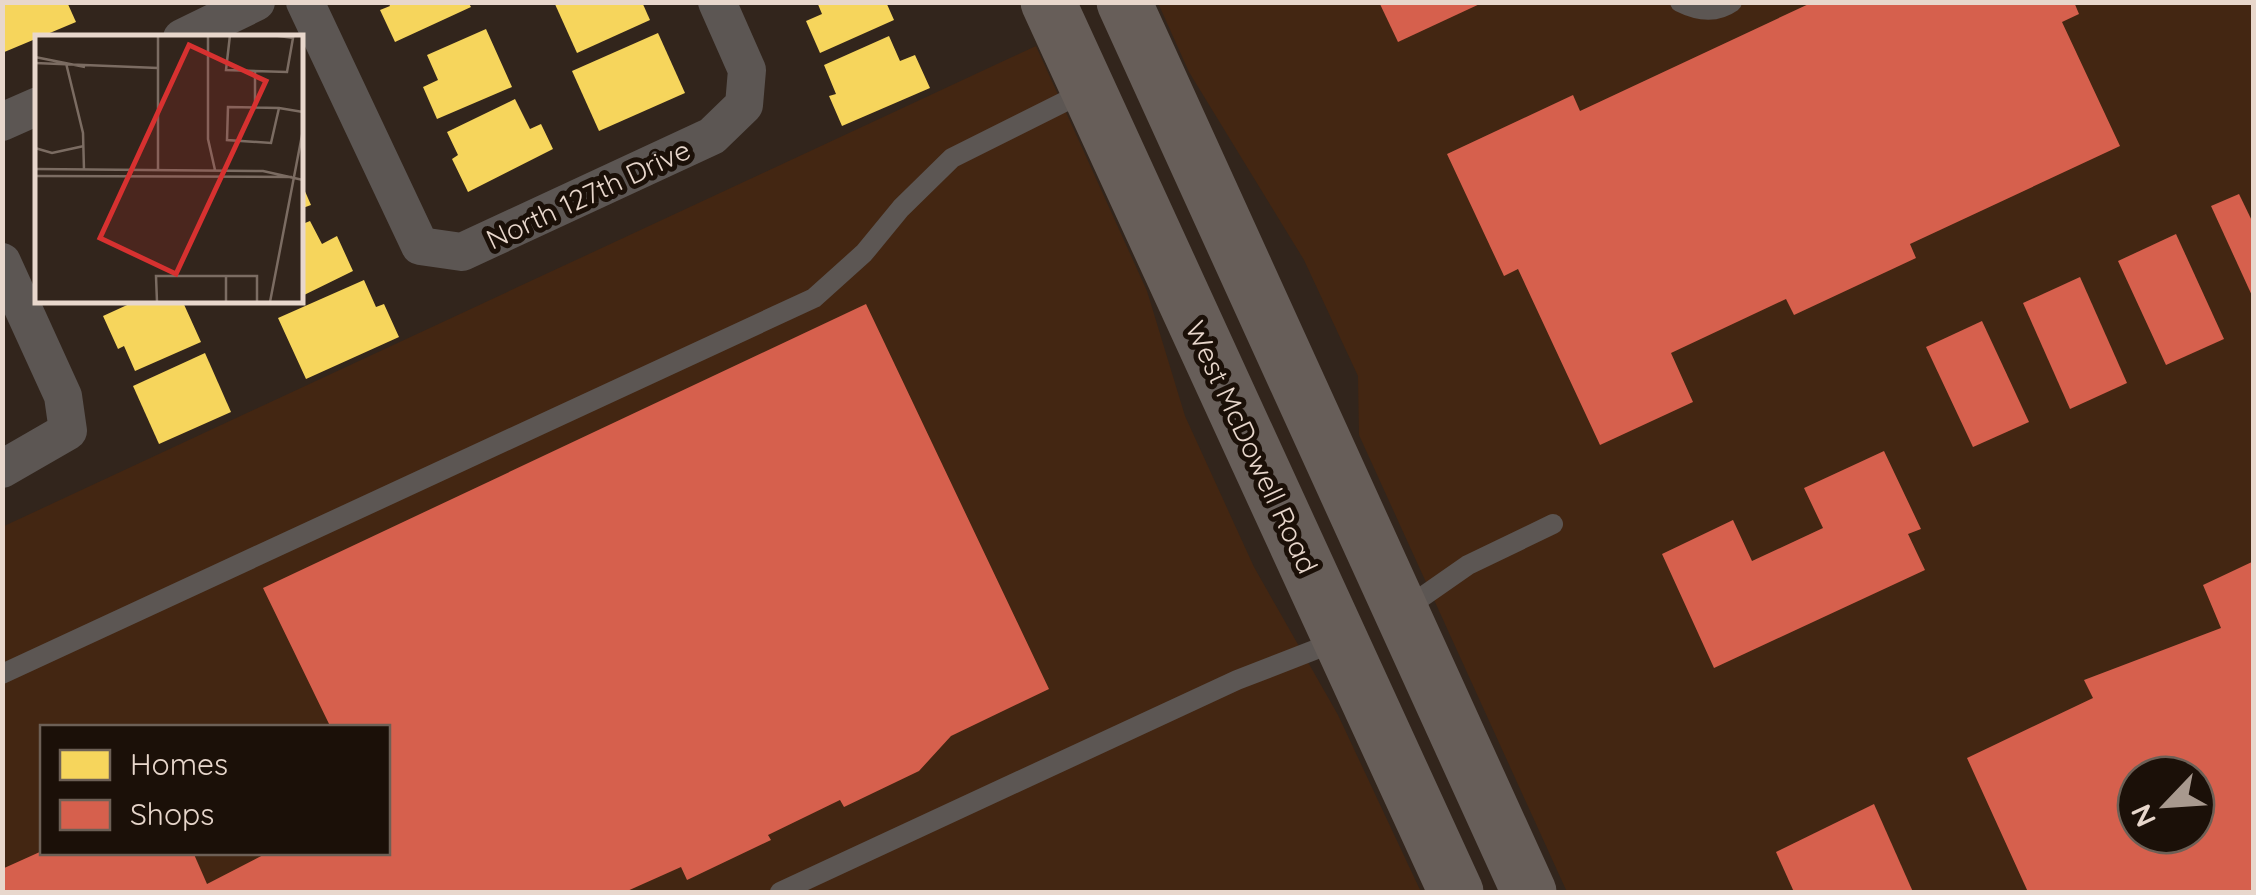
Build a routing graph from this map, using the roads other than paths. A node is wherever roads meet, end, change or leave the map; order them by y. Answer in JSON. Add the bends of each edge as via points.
{"nodes":[{"id":1,"x":256,"y":2,"type":"edge"},
{"id":2,"x":305,"y":2,"type":"edge"},
{"id":3,"x":717,"y":2,"type":"edge"},
{"id":4,"x":1048,"y":2,"type":"edge"},
{"id":5,"x":1124,"y":2,"type":"edge"},
{"id":6,"x":1680,"y":2,"type":"edge"},
{"id":7,"x":1732,"y":2,"type":"edge"},
{"id":8,"x":188,"y":35,"type":"edge"},
{"id":9,"x":1088,"y":90,"type":"junction"},
{"id":10,"x":35,"y":107,"type":"edge"},
{"id":11,"x":2,"y":122,"type":"edge"},
{"id":12,"x":2,"y":262,"type":"edge"},
{"id":13,"x":2,"y":469,"type":"edge"},
{"id":14,"x":1553,"y":524,"type":"dead end"},
{"id":15,"x":1400,"y":612,"type":"junction"},
{"id":16,"x":1342,"y":640,"type":"junction"},
{"id":17,"x":2,"y":674,"type":"edge"},
{"id":18,"x":780,"y":892,"type":"edge"},
{"id":19,"x":1456,"y":892,"type":"edge"},
{"id":20,"x":1529,"y":892,"type":"edge"}],
"edges":[{"from":1,"to":8,"type":"street"},
{"from":2,"to":3,"type":"street","name":"North 127th Drive","via":[[420,246],[462,252],[712,136],[744,105],[747,70]]},
{"from":4,"to":9,"type":"main road","name":"West McDowell Road"},
{"from":5,"to":15,"type":"main road"},
{"from":6,"to":7,"type":"lane","via":[[1708,11]]},
{"from":9,"to":16,"type":"main road","name":"West McDowell Road"},
{"from":9,"to":17,"type":"lane","via":[[952,158],[814,298]]},
{"from":10,"to":11,"type":"street"},
{"from":12,"to":13,"type":"street","via":[[63,396],[68,431]]},
{"from":14,"to":15,"type":"lane","via":[[1468,565]]},
{"from":15,"to":16,"type":"main road"},
{"from":15,"to":20,"type":"main road"},
{"from":16,"to":18,"type":"lane","via":[[1237,680]]},
{"from":16,"to":19,"type":"main road","name":"West McDowell Road"}]}
